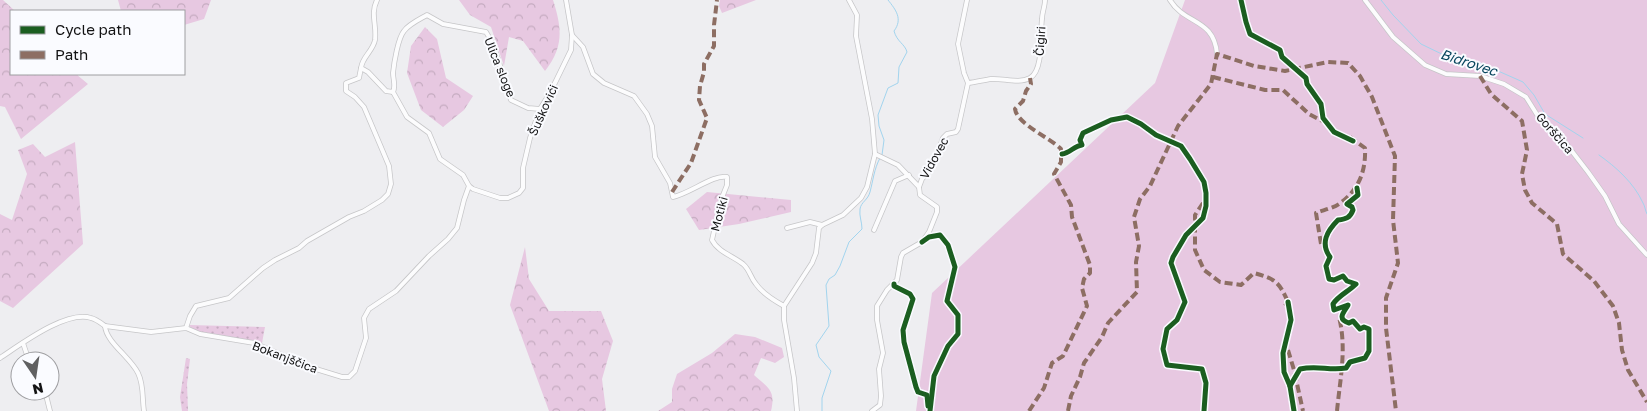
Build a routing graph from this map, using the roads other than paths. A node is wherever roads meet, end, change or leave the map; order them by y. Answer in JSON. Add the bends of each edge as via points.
{"nodes":[{"id":1,"x":377,"y":0,"type":"edge"},
{"id":2,"x":566,"y":0,"type":"edge"},
{"id":3,"x":849,"y":0,"type":"edge"},
{"id":4,"x":967,"y":0,"type":"edge"},
{"id":5,"x":1046,"y":0,"type":"edge"},
{"id":6,"x":1170,"y":0,"type":"edge"},
{"id":7,"x":1365,"y":0,"type":"edge"},
{"id":8,"x":572,"y":35,"type":"junction"},
{"id":9,"x":1217,"y":54,"type":"dead end"},
{"id":10,"x":361,"y":68,"type":"junction"},
{"id":11,"x":968,"y":83,"type":"junction"},
{"id":12,"x":393,"y":92,"type":"junction"},
{"id":13,"x":540,"y":109,"type":"junction"},
{"id":14,"x":879,"y":156,"type":"junction"},
{"id":15,"x":909,"y":175,"type":"junction"},
{"id":16,"x":922,"y":179,"type":"junction"},
{"id":17,"x":915,"y":181,"type":"junction"},
{"id":18,"x":469,"y":186,"type":"junction"},
{"id":19,"x":919,"y":187,"type":"junction"},
{"id":20,"x":822,"y":225,"type":"junction"},
{"id":21,"x":787,"y":228,"type":"dead end"},
{"id":22,"x":874,"y":230,"type":"dead end"},
{"id":23,"x":1647,"y":255,"type":"edge"},
{"id":24,"x":784,"y":306,"type":"junction"},
{"id":25,"x":104,"y":326,"type":"junction"},
{"id":26,"x":186,"y":328,"type":"junction"},
{"id":27,"x":23,"y":343,"type":"junction"},
{"id":28,"x":26,"y":351,"type":"edge"},
{"id":29,"x":0,"y":358,"type":"edge"},
{"id":30,"x":144,"y":411,"type":"edge"},
{"id":31,"x":797,"y":411,"type":"edge"},
{"id":32,"x":872,"y":411,"type":"edge"}],
"edges":[{"from":1,"to":10,"type":"street","via":[[373,10],[374,45]]},
{"from":2,"to":8,"type":"street","name":"Šuškovići"},
{"from":3,"to":14,"type":"street","via":[[857,15],[856,36]]},
{"from":4,"to":11,"type":"street","name":"Vidovec","via":[[958,44]]},
{"from":5,"to":11,"type":"street","name":"Čigiri","via":[[1038,66],[1034,74],[1028,79]]},
{"from":6,"to":9,"type":"street","via":[[1210,31]]},
{"from":7,"to":23,"type":"street","name":"Gorščica","via":[[1393,37],[1425,65],[1446,74],[1480,76],[1504,84],[1526,97],[1542,121],[1564,141],[1588,172],[1619,224]]},
{"from":8,"to":13,"type":"street","name":"Šuškovići","via":[[570,50]]},
{"from":8,"to":24,"type":"street","name":"Motiki","via":[[583,46],[593,74],[609,86],[634,96],[647,114],[652,126],[655,157],[670,184],[673,197],[693,191],[721,176],[727,177],[712,240],[720,250],[746,266],[766,296]]},
{"from":10,"to":12,"type":"street","via":[[386,91]]},
{"from":10,"to":26,"type":"street","via":[[359,78],[346,83],[346,91],[364,107],[389,166],[391,184],[388,194],[269,264],[229,298],[196,306]]},
{"from":11,"to":16,"type":"street","name":"Vidovec","via":[[958,129],[943,138],[932,168]]},
{"from":12,"to":13,"type":"street","name":"Ulica sloge","via":[[395,62],[404,31],[427,15],[444,24],[486,32],[511,100],[528,108]]},
{"from":12,"to":18,"type":"street","name":"Šuškovići","via":[[407,117],[429,133],[440,158],[463,175]]},
{"from":13,"to":18,"type":"street","name":"Šuškovići","via":[[530,138],[523,168],[523,188],[519,194],[500,198]]},
{"from":14,"to":15,"type":"street","via":[[898,165]]},
{"from":14,"to":20,"type":"street","via":[[861,198],[843,215]]},
{"from":15,"to":17,"type":"street"},
{"from":15,"to":22,"type":"street","via":[[895,181]]},
{"from":16,"to":17,"type":"street"},
{"from":16,"to":19,"type":"street","name":"Vidovec"},
{"from":17,"to":19,"type":"street"},
{"from":18,"to":26,"type":"street","name":"Bokanjščica","via":[[457,228],[448,240],[396,291],[369,309],[364,318],[366,338],[355,371],[349,377],[303,365],[254,343],[200,334]]},
{"from":19,"to":32,"type":"street","name":"Vidovec","via":[[920,195],[936,207],[937,212],[922,242],[900,257],[897,280],[878,306],[883,353],[879,369],[881,396],[880,405]]},
{"from":20,"to":21,"type":"street","via":[[810,222]]},
{"from":20,"to":24,"type":"street","via":[[812,263]]},
{"from":24,"to":31,"type":"street"},
{"from":25,"to":26,"type":"street","name":"Bokanjščica","via":[[151,332]]},
{"from":25,"to":27,"type":"street","name":"Bokanjščica","via":[[90,317],[80,317],[46,329]]},
{"from":25,"to":30,"type":"street","via":[[106,334],[137,370],[142,384]]},
{"from":27,"to":28,"type":"street"},
{"from":27,"to":29,"type":"street","name":"Bokanjščica"}]}
